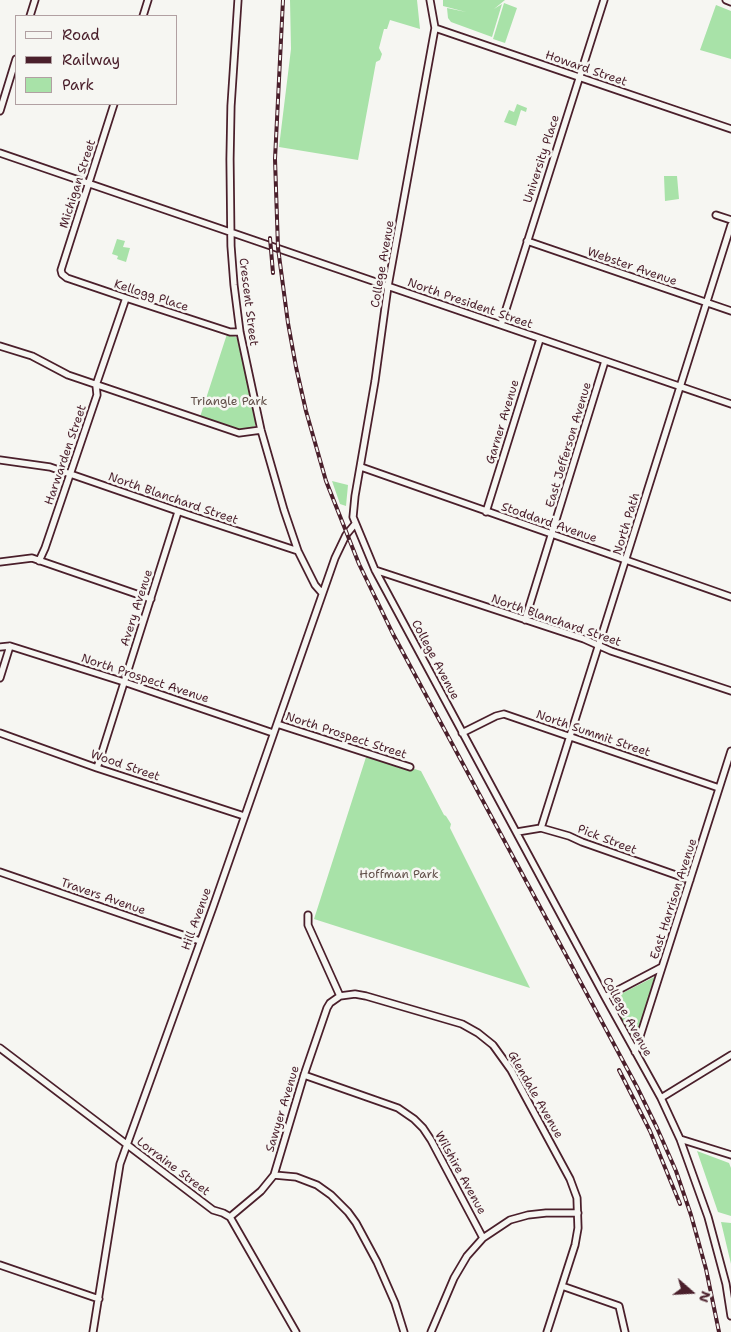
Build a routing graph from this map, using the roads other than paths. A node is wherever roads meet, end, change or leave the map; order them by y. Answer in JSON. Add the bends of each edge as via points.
{"nodes":[{"id":1,"x":35,"y":0,"type":"edge"},
{"id":2,"x":148,"y":0,"type":"edge"},
{"id":3,"x":238,"y":0,"type":"edge"},
{"id":4,"x":430,"y":0,"type":"edge"},
{"id":5,"x":604,"y":0,"type":"edge"},
{"id":6,"x":726,"y":0,"type":"edge"},
{"id":7,"x":731,"y":2,"type":"edge"},
{"id":8,"x":30,"y":15,"type":"edge"},
{"id":9,"x":143,"y":15,"type":"edge"},
{"id":10,"x":435,"y":28,"type":"junction"},
{"id":11,"x":15,"y":63,"type":"edge"},
{"id":12,"x":580,"y":77,"type":"junction"},
{"id":13,"x":114,"y":105,"type":"edge"},
{"id":14,"x":0,"y":111,"type":"edge"},
{"id":15,"x":731,"y":129,"type":"edge"},
{"id":16,"x":0,"y":153,"type":"edge"},
{"id":17,"x":89,"y":183,"type":"junction"},
{"id":18,"x":716,"y":215,"type":"dead end"},
{"id":19,"x":731,"y":220,"type":"edge"},
{"id":20,"x":731,"y":225,"type":"edge"},
{"id":21,"x":231,"y":232,"type":"junction"},
{"id":22,"x":527,"y":241,"type":"junction"},
{"id":23,"x":60,"y":270,"type":"joint"},
{"id":24,"x":388,"y":286,"type":"junction"},
{"id":25,"x":126,"y":298,"type":"junction"},
{"id":26,"x":706,"y":303,"type":"junction"},
{"id":27,"x":731,"y":311,"type":"edge"},
{"id":28,"x":501,"y":325,"type":"junction"},
{"id":29,"x":240,"y":332,"type":"junction"},
{"id":30,"x":540,"y":339,"type":"junction"},
{"id":31,"x":0,"y":346,"type":"edge"},
{"id":32,"x":605,"y":361,"type":"junction"},
{"id":33,"x":96,"y":384,"type":"junction"},
{"id":34,"x":680,"y":387,"type":"junction"},
{"id":35,"x":731,"y":404,"type":"edge"},
{"id":36,"x":262,"y":430,"type":"junction"},
{"id":37,"x":0,"y":460,"type":"edge"},
{"id":38,"x":361,"y":467,"type":"junction"},
{"id":39,"x":70,"y":474,"type":"junction"},
{"id":40,"x":178,"y":512,"type":"junction"},
{"id":41,"x":486,"y":512,"type":"junction"},
{"id":42,"x":355,"y":524,"type":"junction"},
{"id":43,"x":552,"y":534,"type":"junction"},
{"id":44,"x":298,"y":551,"type":"junction"},
{"id":45,"x":626,"y":560,"type":"junction"},
{"id":46,"x":39,"y":561,"type":"junction"},
{"id":47,"x":0,"y":562,"type":"edge"},
{"id":48,"x":375,"y":570,"type":"junction"},
{"id":49,"x":322,"y":593,"type":"junction"},
{"id":50,"x":731,"y":597,"type":"edge"},
{"id":51,"x":151,"y":599,"type":"junction"},
{"id":52,"x":525,"y":620,"type":"junction"},
{"id":53,"x":598,"y":645,"type":"junction"},
{"id":54,"x":10,"y":646,"type":"junction"},
{"id":55,"x":0,"y":647,"type":"edge"},
{"id":56,"x":0,"y":678,"type":"edge"},
{"id":57,"x":124,"y":682,"type":"junction"},
{"id":58,"x":731,"y":691,"type":"edge"},
{"id":59,"x":277,"y":724,"type":"junction"},
{"id":60,"x":0,"y":733,"type":"edge"},
{"id":61,"x":273,"y":733,"type":"junction"},
{"id":62,"x":462,"y":733,"type":"junction"},
{"id":63,"x":569,"y":736,"type":"junction"},
{"id":64,"x":731,"y":751,"type":"edge"},
{"id":65,"x":410,"y":767,"type":"dead end"},
{"id":66,"x":97,"y":768,"type":"junction"},
{"id":67,"x":719,"y":788,"type":"junction"},
{"id":68,"x":244,"y":816,"type":"junction"},
{"id":69,"x":541,"y":828,"type":"junction"},
{"id":70,"x":517,"y":832,"type":"junction"},
{"id":71,"x":0,"y":872,"type":"edge"},
{"id":72,"x":690,"y":880,"type":"junction"},
{"id":73,"x":308,"y":915,"type":"dead end"},
{"id":74,"x":200,"y":940,"type":"junction"},
{"id":75,"x":662,"y":967,"type":"junction"},
{"id":76,"x":340,"y":996,"type":"junction"},
{"id":77,"x":605,"y":997,"type":"junction"},
{"id":78,"x":0,"y":1048,"type":"edge"},
{"id":79,"x":635,"y":1052,"type":"junction"},
{"id":80,"x":731,"y":1055,"type":"edge"},
{"id":81,"x":304,"y":1075,"type":"junction"},
{"id":82,"x":661,"y":1098,"type":"junction"},
{"id":83,"x":680,"y":1139,"type":"junction"},
{"id":84,"x":127,"y":1145,"type":"junction"},
{"id":85,"x":731,"y":1155,"type":"edge"},
{"id":86,"x":274,"y":1175,"type":"junction"},
{"id":87,"x":578,"y":1214,"type":"junction"},
{"id":88,"x":230,"y":1217,"type":"junction"},
{"id":89,"x":484,"y":1238,"type":"junction"},
{"id":90,"x":0,"y":1265,"type":"edge"},
{"id":91,"x":562,"y":1286,"type":"junction"},
{"id":92,"x":98,"y":1299,"type":"junction"},
{"id":93,"x":731,"y":1316,"type":"edge"},
{"id":94,"x":94,"y":1332,"type":"edge"},
{"id":95,"x":296,"y":1332,"type":"edge"},
{"id":96,"x":404,"y":1332,"type":"edge"},
{"id":97,"x":431,"y":1332,"type":"edge"},
{"id":98,"x":547,"y":1332,"type":"edge"},
{"id":99,"x":625,"y":1332,"type":"edge"}],
"edges":[{"from":1,"to":8,"type":"street"},
{"from":2,"to":9,"type":"street"},
{"from":3,"to":21,"type":"street","name":"Crescent Street","via":[[230,133]]},
{"from":4,"to":10,"type":"street","name":"College Avenue"},
{"from":5,"to":12,"type":"street","name":"University Place"},
{"from":6,"to":7,"type":"street"},
{"from":10,"to":12,"type":"street","name":"Howard Street"},
{"from":10,"to":24,"type":"street","name":"College Avenue"},
{"from":11,"to":14,"type":"street"},
{"from":12,"to":15,"type":"street","name":"Howard Street"},
{"from":12,"to":22,"type":"street","name":"University Place"},
{"from":13,"to":17,"type":"street","name":"Michigan Street"},
{"from":16,"to":17,"type":"street","name":"North President Street"},
{"from":17,"to":21,"type":"street","name":"North President Street"},
{"from":17,"to":23,"type":"street","name":"Michigan Street"},
{"from":18,"to":19,"type":"street"},
{"from":20,"to":26,"type":"street","name":"North Path"},
{"from":21,"to":24,"type":"street","name":"North President Street"},
{"from":21,"to":29,"type":"street","name":"Crescent Street"},
{"from":22,"to":26,"type":"street","name":"Webster Avenue"},
{"from":22,"to":28,"type":"street","name":"University Place"},
{"from":23,"to":25,"type":"street","name":"Kellogg Place","via":[[67,278]]},
{"from":24,"to":28,"type":"street","name":"North President Street"},
{"from":24,"to":38,"type":"street","name":"College Avenue"},
{"from":25,"to":29,"type":"street","name":"Kellogg Place","via":[[230,332]]},
{"from":25,"to":33,"type":"street","name":"Harwarden Street"},
{"from":26,"to":27,"type":"street","name":"Webster Avenue"},
{"from":26,"to":34,"type":"street","name":"North Path"},
{"from":28,"to":30,"type":"street","name":"North President Street"},
{"from":29,"to":36,"type":"street","name":"Crescent Street"},
{"from":30,"to":32,"type":"street","name":"North President Street"},
{"from":30,"to":41,"type":"street","name":"Garner Avenue"},
{"from":31,"to":33,"type":"street"},
{"from":32,"to":34,"type":"street","name":"North President Street"},
{"from":32,"to":43,"type":"street","name":"East Jefferson Avenue"},
{"from":33,"to":36,"type":"street","via":[[239,434]]},
{"from":33,"to":39,"type":"street","name":"Harwarden Street","via":[[97,395]]},
{"from":34,"to":35,"type":"street","name":"North President Street"},
{"from":34,"to":45,"type":"street","name":"North Path"},
{"from":36,"to":44,"type":"street","name":"Crescent Street"},
{"from":37,"to":39,"type":"street","name":"North Blanchard Street","via":[[50,467]]},
{"from":38,"to":41,"type":"street","name":"Stoddard Avenue"},
{"from":38,"to":42,"type":"street","name":"College Avenue","via":[[353,510]]},
{"from":39,"to":40,"type":"street","name":"North Blanchard Street"},
{"from":39,"to":46,"type":"street","name":"Harwarden Street"},
{"from":40,"to":44,"type":"street","name":"North Blanchard Street"},
{"from":40,"to":51,"type":"street","name":"Avery Avenue"},
{"from":41,"to":43,"type":"street","name":"Stoddard Avenue"},
{"from":42,"to":48,"type":"street","name":"College Avenue"},
{"from":42,"to":49,"type":"street","name":"Hill Avenue","via":[[338,550]]},
{"from":43,"to":45,"type":"street","name":"Stoddard Avenue"},
{"from":43,"to":52,"type":"street","name":"East Jefferson Avenue"},
{"from":44,"to":49,"type":"street","name":"Crescent Street","via":[[315,586]]},
{"from":45,"to":50,"type":"street","name":"Stoddard Avenue"},
{"from":45,"to":53,"type":"street","name":"North Path"},
{"from":46,"to":47,"type":"street","via":[[32,558]]},
{"from":46,"to":51,"type":"street"},
{"from":48,"to":52,"type":"street","name":"North Blanchard Street"},
{"from":48,"to":62,"type":"street","name":"College Avenue"},
{"from":49,"to":59,"type":"street","name":"Hill Avenue"},
{"from":51,"to":57,"type":"street","name":"Avery Avenue"},
{"from":52,"to":53,"type":"street","name":"North Blanchard Street"},
{"from":53,"to":58,"type":"street","name":"North Blanchard Street"},
{"from":53,"to":63,"type":"street","name":"North Path"},
{"from":54,"to":55,"type":"street"},
{"from":54,"to":56,"type":"street"},
{"from":54,"to":57,"type":"street","name":"North Prospect Avenue"},
{"from":57,"to":61,"type":"street","name":"North Prospect Avenue"},
{"from":57,"to":66,"type":"street","name":"Avery Avenue"},
{"from":59,"to":61,"type":"street","name":"Hill Avenue"},
{"from":59,"to":65,"type":"street","name":"North Prospect Street"},
{"from":60,"to":66,"type":"street","name":"Wood Street"},
{"from":61,"to":68,"type":"street","name":"Hill Avenue"},
{"from":62,"to":63,"type":"street","name":"North Summit Street","via":[[504,714]]},
{"from":62,"to":70,"type":"street","name":"College Avenue"},
{"from":63,"to":67,"type":"street","name":"North Summit Street"},
{"from":63,"to":69,"type":"street","name":"North Path"},
{"from":64,"to":67,"type":"street","name":"East Harrison Avenue"},
{"from":66,"to":68,"type":"street","name":"Wood Street"},
{"from":67,"to":72,"type":"street","name":"East Harrison Avenue"},
{"from":68,"to":74,"type":"street","name":"Hill Avenue"},
{"from":69,"to":70,"type":"street","name":"Pick Street"},
{"from":69,"to":72,"type":"street","name":"Pick Street"},
{"from":70,"to":77,"type":"street","name":"College Avenue"},
{"from":71,"to":74,"type":"street","name":"Travers Avenue"},
{"from":72,"to":75,"type":"street","name":"East Harrison Avenue"},
{"from":73,"to":76,"type":"street","via":[[308,925]]},
{"from":74,"to":84,"type":"street","name":"Hill Avenue"},
{"from":75,"to":77,"type":"street"},
{"from":75,"to":79,"type":"street","name":"East Harrison Avenue"},
{"from":76,"to":81,"type":"street","name":"Sawyer Avenue","via":[[327,1008]]},
{"from":76,"to":87,"type":"street","name":"Glendale Avenue","via":[[366,996],[455,1022],[493,1045],[512,1070],[570,1179],[577,1198]]},
{"from":77,"to":79,"type":"street","name":"College Avenue"},
{"from":78,"to":84,"type":"street","name":"Lorraine Street"},
{"from":79,"to":82,"type":"street","name":"College Avenue"},
{"from":80,"to":82,"type":"street"},
{"from":81,"to":86,"type":"street","name":"Sawyer Avenue"},
{"from":81,"to":89,"type":"street","name":"Wilshire Avenue","via":[[398,1108],[414,1119],[432,1140]]},
{"from":82,"to":83,"type":"street","name":"College Avenue"},
{"from":83,"to":85,"type":"street"},
{"from":83,"to":93,"type":"street","name":"College Avenue","via":[[708,1217]]},
{"from":84,"to":88,"type":"street","name":"Lorraine Street","via":[[213,1210]]},
{"from":84,"to":92,"type":"street","name":"Hill Avenue","via":[[120,1164]]},
{"from":86,"to":88,"type":"street","name":"Sawyer Avenue"},
{"from":86,"to":96,"type":"street","via":[[296,1177],[317,1185],[348,1212],[378,1262]]},
{"from":87,"to":89,"type":"street","via":[[528,1215],[510,1220]]},
{"from":87,"to":91,"type":"street","name":"Glendale Avenue","via":[[578,1228]]},
{"from":88,"to":95,"type":"street"},
{"from":89,"to":97,"type":"street","via":[[467,1256],[454,1278]]},
{"from":90,"to":92,"type":"street"},
{"from":91,"to":98,"type":"street","name":"Glendale Avenue"},
{"from":91,"to":99,"type":"street","via":[[620,1306]]},
{"from":92,"to":94,"type":"street","name":"Hill Avenue"}]}
